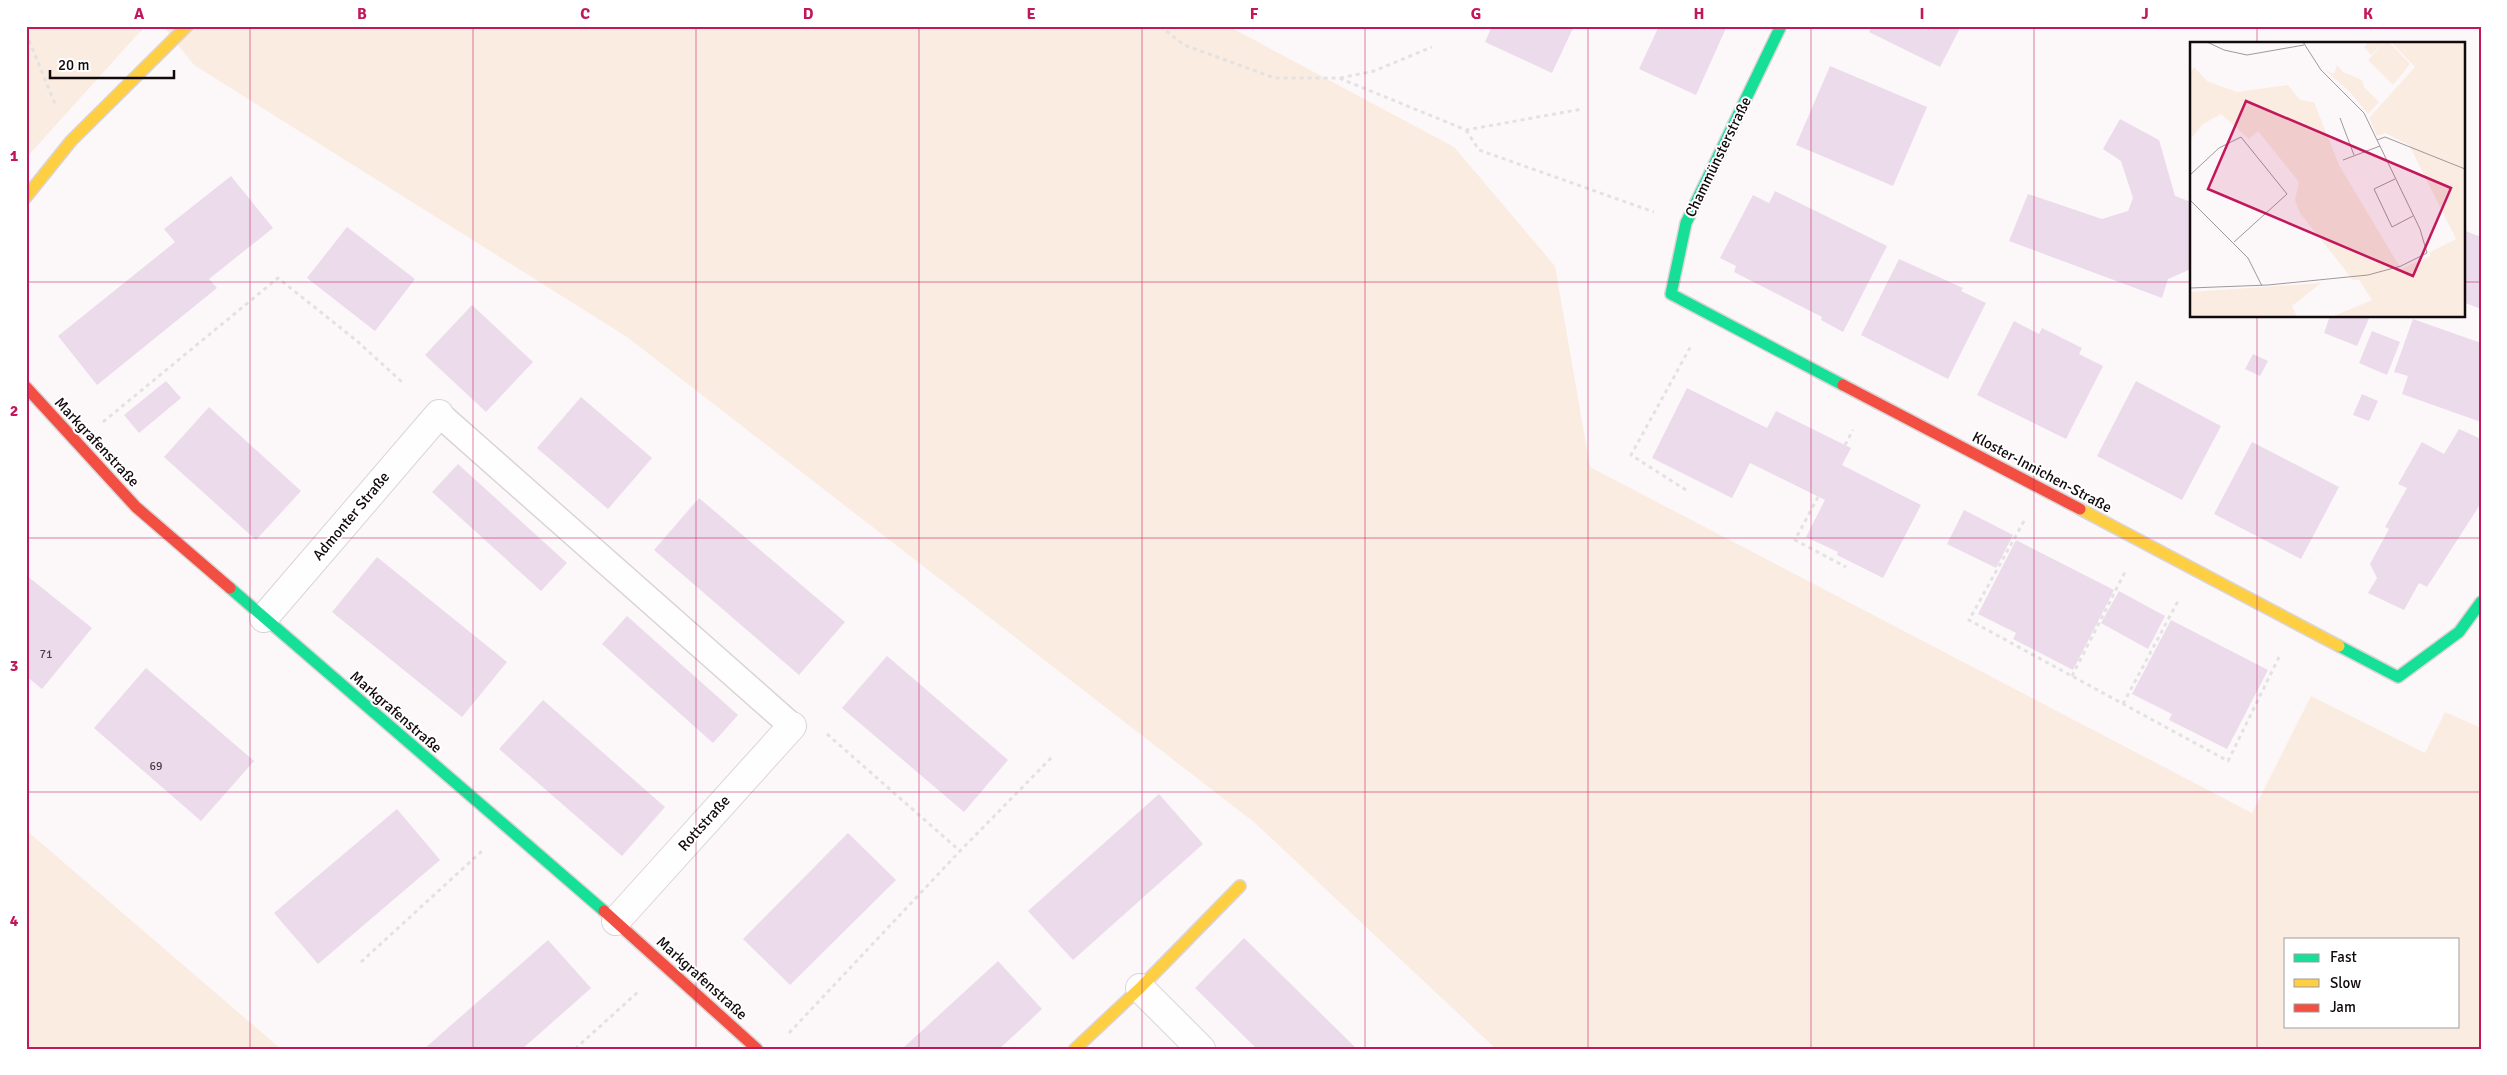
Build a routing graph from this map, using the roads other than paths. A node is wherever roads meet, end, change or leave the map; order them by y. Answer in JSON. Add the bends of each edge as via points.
{"nodes":[{"id":1,"x":188,"y":26,"type":"edge"},
{"id":2,"x":1781,"y":26,"type":"edge"},
{"id":3,"x":26,"y":197,"type":"edge"},
{"id":4,"x":1671,"y":294,"type":"joint"},
{"id":5,"x":26,"y":387,"type":"edge"},
{"id":6,"x":438,"y":414,"type":"joint"},
{"id":7,"x":2481,"y":602,"type":"edge"},
{"id":8,"x":264,"y":618,"type":"junction"},
{"id":9,"x":792,"y":726,"type":"joint"},
{"id":10,"x":1240,"y":886,"type":"dead end"},
{"id":11,"x":616,"y":921,"type":"junction"},
{"id":12,"x":1140,"y":988,"type":"junction"},
{"id":13,"x":757,"y":1049,"type":"edge"},
{"id":14,"x":1075,"y":1049,"type":"edge"},
{"id":15,"x":1201,"y":1049,"type":"edge"}],
"edges":[{"from":1,"to":3,"type":"street","via":[[71,141]]},
{"from":2,"to":4,"type":"street","name":"Chammünsterstraße","via":[[1686,223]]},
{"from":4,"to":7,"type":"street","name":"Kloster-Innichen-Straße","via":[[2398,677],[2459,632]]},
{"from":5,"to":8,"type":"street","name":"Markgrafenstraße","via":[[136,507]]},
{"from":6,"to":8,"type":"street","name":"Admonter Straße"},
{"from":6,"to":9,"type":"lane"},
{"from":8,"to":11,"type":"street","name":"Markgrafenstraße"},
{"from":9,"to":11,"type":"street","name":"Rottstraße"},
{"from":10,"to":12,"type":"street"},
{"from":11,"to":13,"type":"street","name":"Markgrafenstraße"},
{"from":12,"to":14,"type":"street"},
{"from":12,"to":15,"type":"street"}]}
